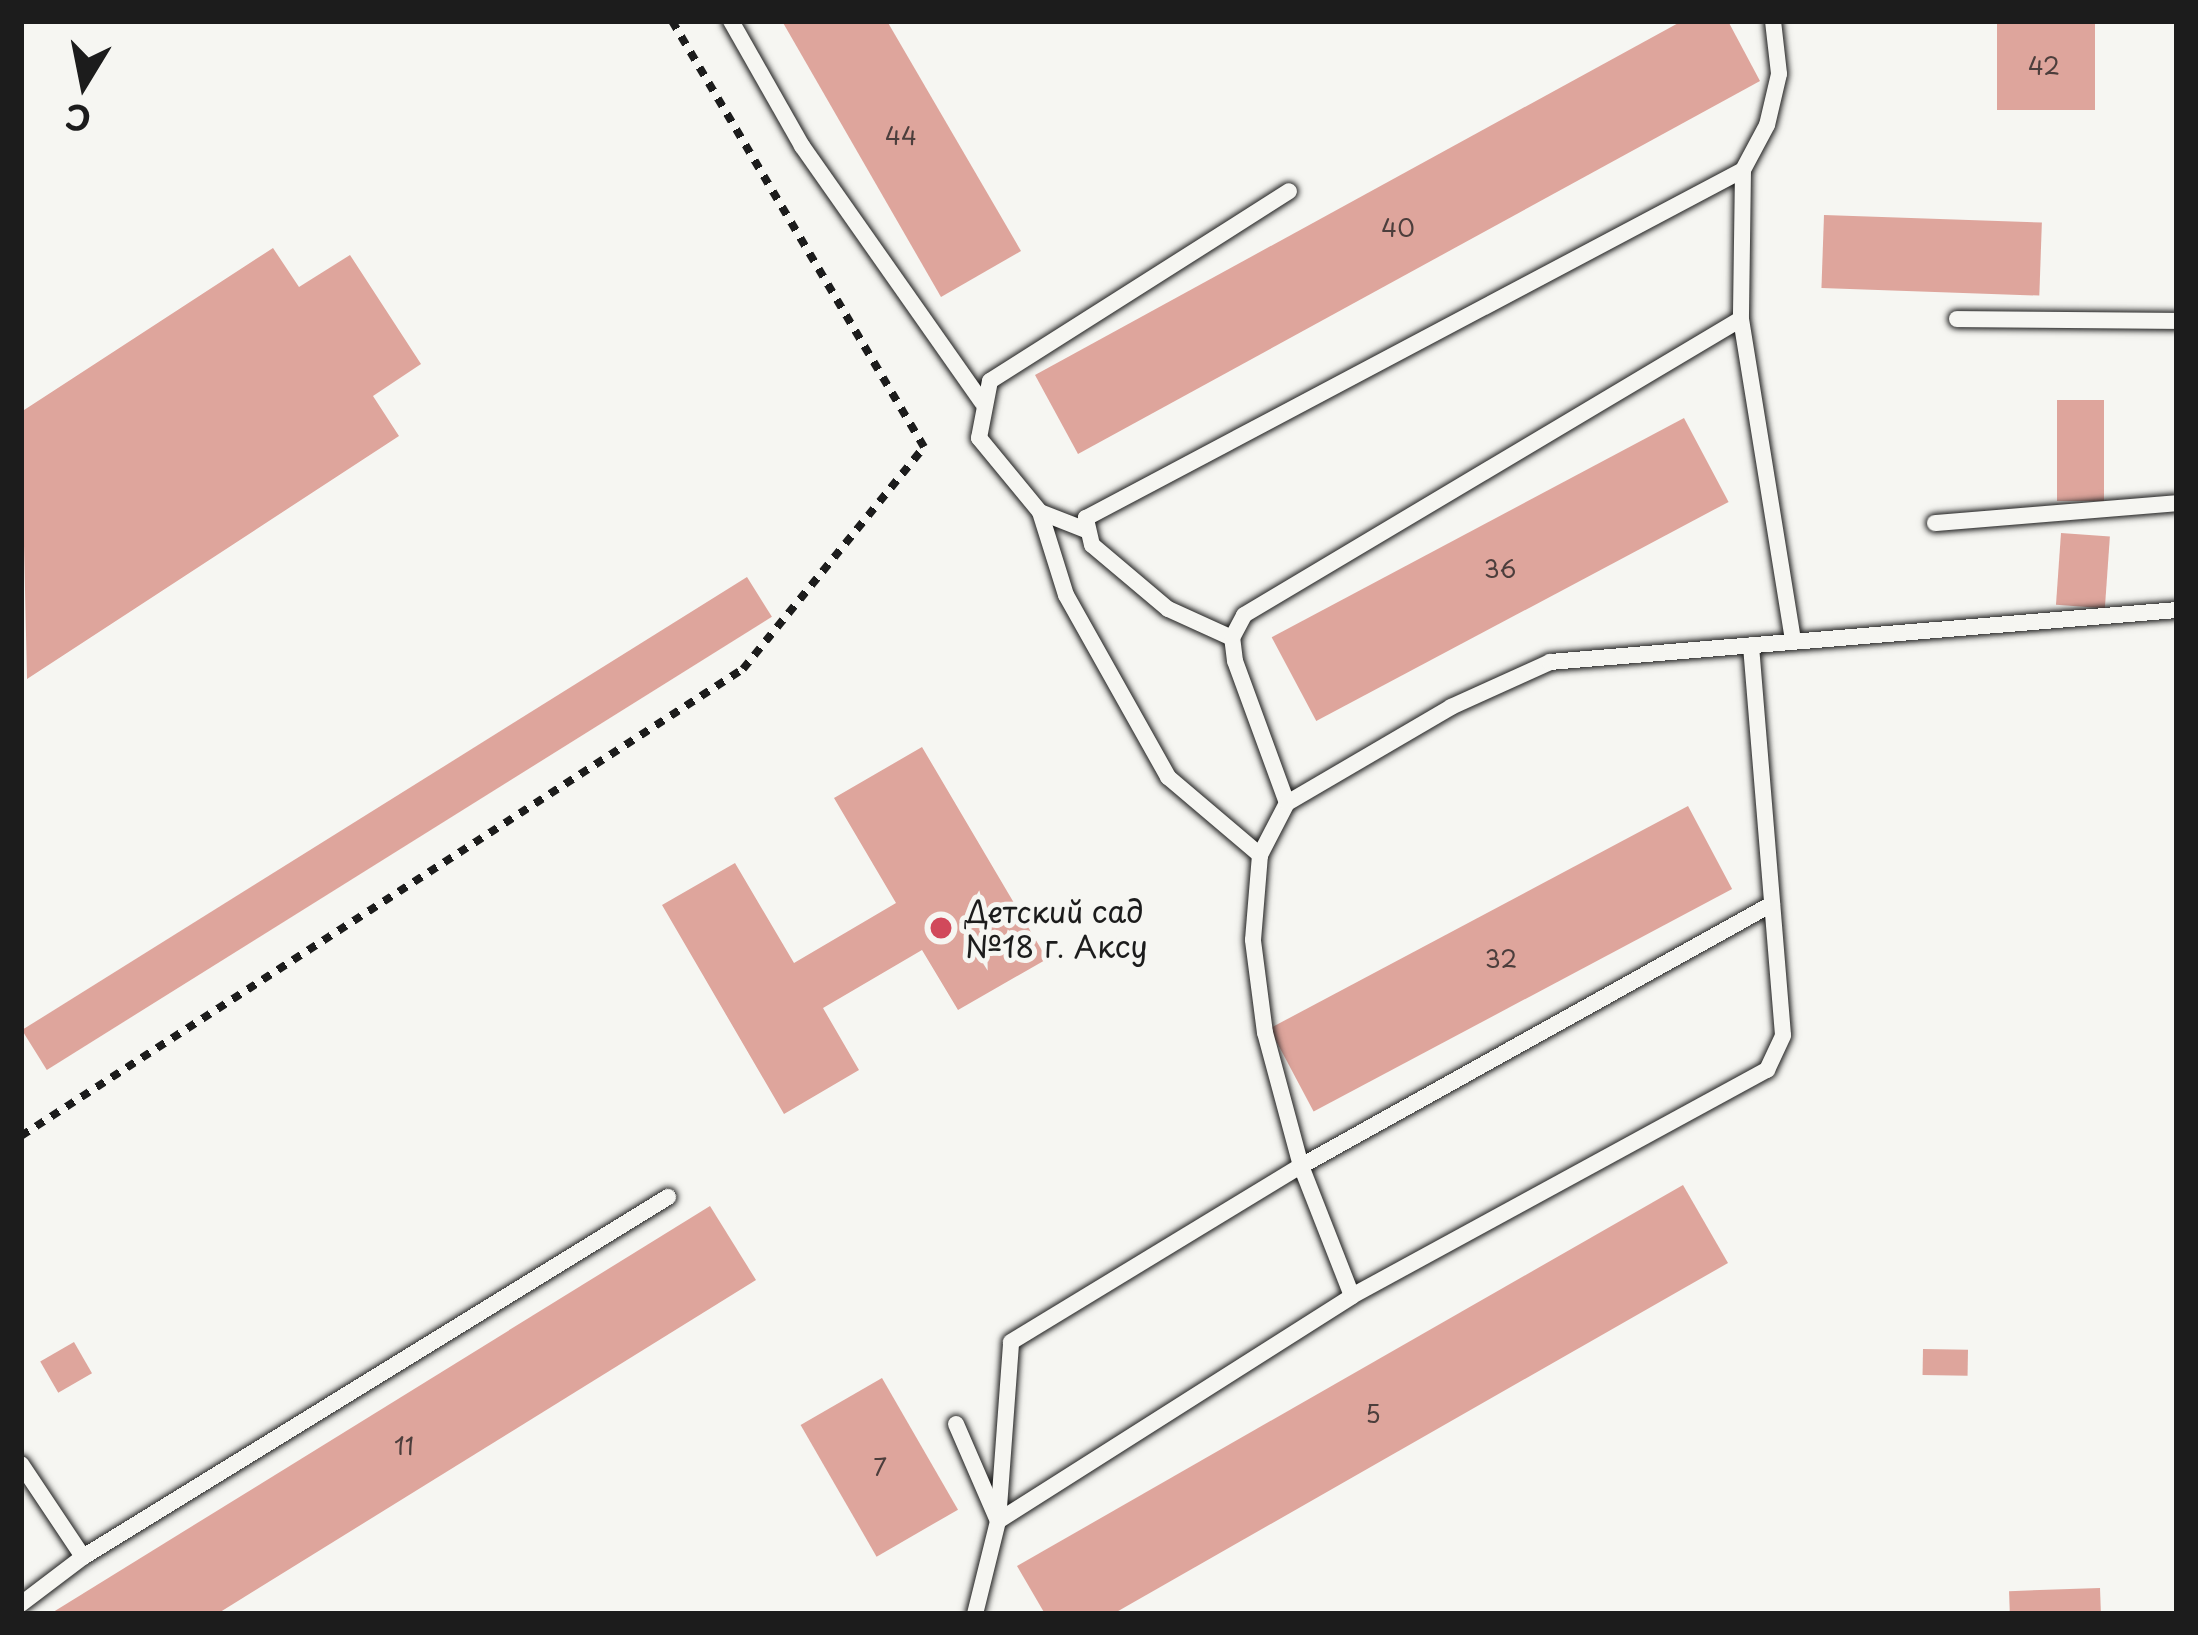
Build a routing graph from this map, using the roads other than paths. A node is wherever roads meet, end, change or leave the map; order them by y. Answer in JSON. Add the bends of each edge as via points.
{"nodes":[{"id":1,"x":731,"y":21,"type":"edge"},
{"id":2,"x":1773,"y":21,"type":"edge"},
{"id":3,"x":1743,"y":170,"type":"junction"},
{"id":4,"x":1289,"y":191,"type":"dead end"},
{"id":5,"x":1741,"y":319,"type":"junction"},
{"id":6,"x":1957,"y":320,"type":"dead end"},
{"id":7,"x":2177,"y":321,"type":"edge"},
{"id":8,"x":982,"y":401,"type":"junction"},
{"id":9,"x":2177,"y":503,"type":"edge"},
{"id":10,"x":1040,"y":512,"type":"junction"},
{"id":11,"x":1935,"y":523,"type":"dead end"},
{"id":12,"x":1086,"y":530,"type":"junction"},
{"id":13,"x":2177,"y":610,"type":"edge"},
{"id":14,"x":1232,"y":638,"type":"junction"},
{"id":15,"x":1793,"y":640,"type":"junction"},
{"id":16,"x":1751,"y":645,"type":"junction"},
{"id":17,"x":1287,"y":803,"type":"junction"},
{"id":18,"x":1260,"y":855,"type":"junction"},
{"id":19,"x":1772,"y":904,"type":"junction"},
{"id":20,"x":1301,"y":1166,"type":"junction"},
{"id":21,"x":668,"y":1197,"type":"dead end"},
{"id":22,"x":1352,"y":1296,"type":"junction"},
{"id":23,"x":956,"y":1424,"type":"dead end"},
{"id":24,"x":21,"y":1464,"type":"edge"},
{"id":25,"x":998,"y":1521,"type":"junction"},
{"id":26,"x":83,"y":1557,"type":"junction"},
{"id":27,"x":21,"y":1604,"type":"edge"},
{"id":28,"x":975,"y":1614,"type":"edge"}],
"edges":[{"from":1,"to":8,"type":"lane","via":[[802,146]]},
{"from":2,"to":3,"type":"lane","via":[[1779,74],[1767,124]]},
{"from":3,"to":5,"type":"lane"},
{"from":3,"to":12,"type":"lane","via":[[1086,518]]},
{"from":4,"to":8,"type":"lane","via":[[990,380]]},
{"from":5,"to":14,"type":"lane","via":[[1244,615]]},
{"from":5,"to":15,"type":"lane"},
{"from":6,"to":7,"type":"lane"},
{"from":8,"to":10,"type":"lane","via":[[979,438]]},
{"from":9,"to":11,"type":"lane"},
{"from":10,"to":12,"type":"lane"},
{"from":10,"to":18,"type":"lane","via":[[1066,595],[1168,777]]},
{"from":12,"to":14,"type":"lane","via":[[1168,609]]},
{"from":13,"to":15,"type":"lane"},
{"from":14,"to":17,"type":"lane"},
{"from":15,"to":16,"type":"lane"},
{"from":16,"to":17,"type":"lane","via":[[1550,662],[1451,706]]},
{"from":16,"to":19,"type":"lane"},
{"from":17,"to":18,"type":"lane"},
{"from":18,"to":20,"type":"lane","via":[[1253,940],[1265,1034]]},
{"from":19,"to":20,"type":"lane"},
{"from":19,"to":22,"type":"lane","via":[[1783,1035],[1767,1070]]},
{"from":20,"to":22,"type":"lane"},
{"from":20,"to":25,"type":"lane","via":[[1011,1342]]},
{"from":21,"to":26,"type":"lane"},
{"from":22,"to":25,"type":"lane"},
{"from":23,"to":25,"type":"lane"},
{"from":24,"to":26,"type":"lane"},
{"from":25,"to":28,"type":"lane"},
{"from":26,"to":27,"type":"lane"}]}
